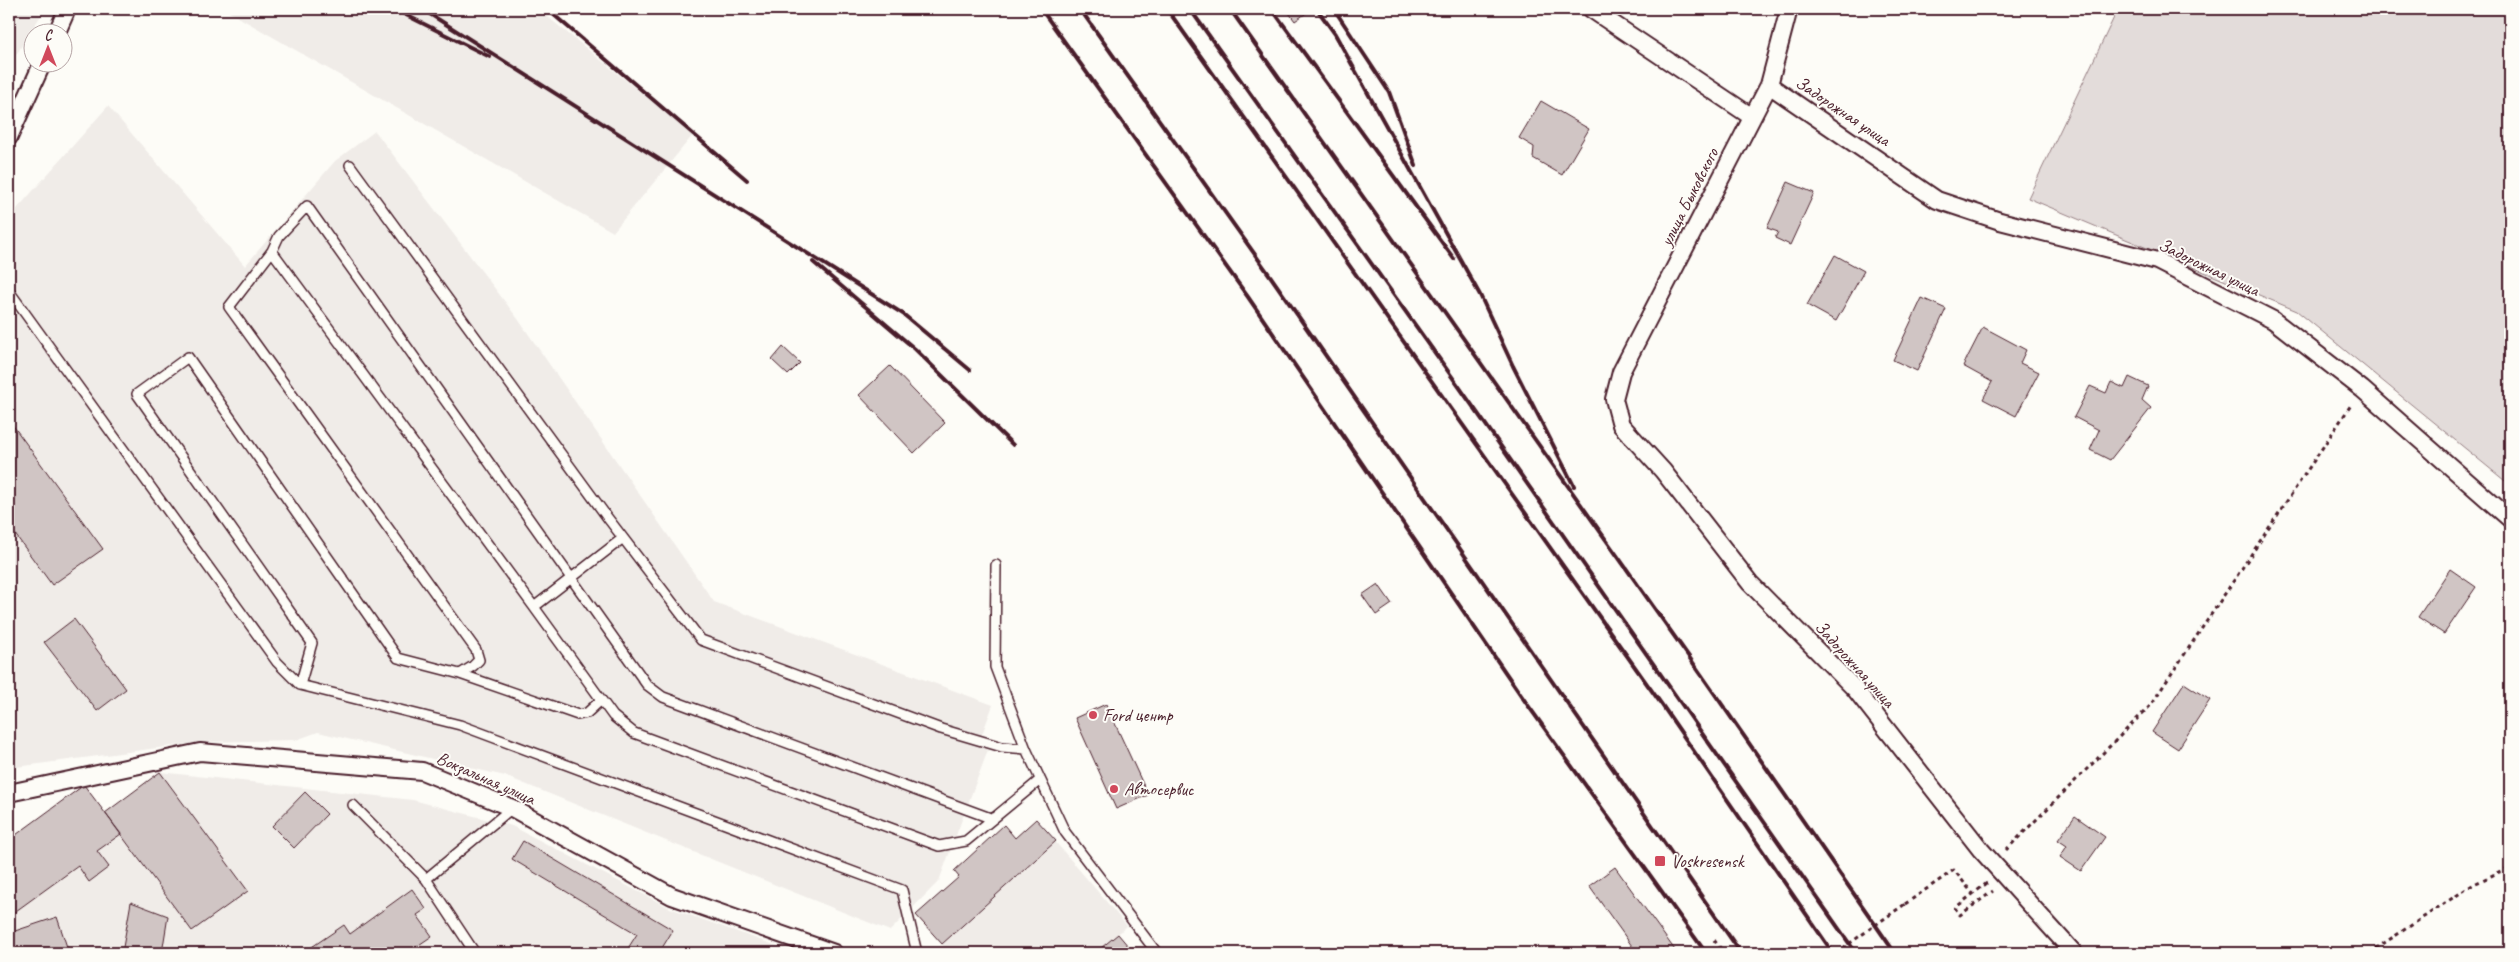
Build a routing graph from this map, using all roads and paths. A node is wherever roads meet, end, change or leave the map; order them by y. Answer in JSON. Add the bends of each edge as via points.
{"nodes":[{"id":1,"x":64,"y":9,"type":"edge"},
{"id":2,"x":1590,"y":9,"type":"edge"},
{"id":3,"x":1789,"y":9,"type":"edge"},
{"id":4,"x":61,"y":22,"type":"edge"},
{"id":5,"x":38,"y":72,"type":"edge"},
{"id":6,"x":1769,"y":85,"type":"junction"},
{"id":7,"x":1752,"y":117,"type":"junction"},
{"id":8,"x":9,"y":137,"type":"edge"},
{"id":9,"x":350,"y":165,"type":"dead end"},
{"id":10,"x":272,"y":251,"type":"junction"},
{"id":11,"x":9,"y":291,"type":"edge"},
{"id":12,"x":2362,"y":390,"type":"junction"},
{"id":13,"x":1614,"y":399,"type":"joint"},
{"id":14,"x":2510,"y":520,"type":"edge"},
{"id":15,"x":623,"y":538,"type":"junction"},
{"id":16,"x":996,"y":565,"type":"dead end"},
{"id":17,"x":570,"y":579,"type":"junction"},
{"id":18,"x":534,"y":607,"type":"junction"},
{"id":19,"x":460,"y":674,"type":"junction"},
{"id":20,"x":300,"y":685,"type":"junction"},
{"id":21,"x":601,"y":700,"type":"junction"},
{"id":22,"x":1026,"y":749,"type":"junction"},
{"id":23,"x":1040,"y":780,"type":"junction"},
{"id":24,"x":9,"y":793,"type":"edge"},
{"id":25,"x":353,"y":804,"type":"dead end"},
{"id":26,"x":512,"y":808,"type":"junction"},
{"id":27,"x":993,"y":819,"type":"junction"},
{"id":28,"x":2510,"y":867,"type":"edge"},
{"id":29,"x":1999,"y":873,"type":"junction"},
{"id":30,"x":426,"y":879,"type":"junction"},
{"id":31,"x":1973,"y":894,"type":"junction"},
{"id":32,"x":1714,"y":940,"type":"dead end"},
{"id":33,"x":824,"y":952,"type":"edge"},
{"id":34,"x":475,"y":953,"type":"edge"},
{"id":35,"x":917,"y":953,"type":"edge"},
{"id":36,"x":1157,"y":953,"type":"edge"},
{"id":37,"x":1724,"y":953,"type":"edge"},
{"id":38,"x":1836,"y":953,"type":"edge"},
{"id":39,"x":2074,"y":953,"type":"edge"},
{"id":40,"x":2369,"y":953,"type":"edge"}],
"edges":[{"from":1,"to":4,"type":"street"},
{"from":2,"to":7,"type":"street"},
{"from":3,"to":6,"type":"street","name":"улица Быковского"},
{"from":5,"to":8,"type":"street"},
{"from":6,"to":7,"type":"street","name":"улица Быковского"},
{"from":6,"to":12,"type":"street","name":"Задорожная улица","via":[[1937,200],[2000,221],[2157,261],[2273,320]]},
{"from":7,"to":13,"type":"street","name":"улица Быковского","via":[[1621,372]]},
{"from":9,"to":15,"type":"lane"},
{"from":10,"to":17,"type":"lane","via":[[279,236],[306,206]]},
{"from":10,"to":18,"type":"lane"},
{"from":10,"to":19,"type":"lane","via":[[228,307],[476,650],[478,660]]},
{"from":11,"to":20,"type":"lane","via":[[277,662]]},
{"from":12,"to":14,"type":"street","name":"Задорожная улица"},
{"from":12,"to":29,"type":"path","via":[[2150,706]]},
{"from":13,"to":29,"type":"street","name":"Задорожная улица","via":[[1621,424],[1663,471],[1750,583],[1855,689]]},
{"from":15,"to":17,"type":"lane"},
{"from":15,"to":22,"type":"lane","via":[[701,640],[941,729],[1002,747]]},
{"from":16,"to":22,"type":"lane","via":[[995,667]]},
{"from":17,"to":18,"type":"lane"},
{"from":17,"to":27,"type":"lane","via":[[647,685],[663,697]]},
{"from":18,"to":21,"type":"lane"},
{"from":19,"to":20,"type":"lane","via":[[398,658],[188,356],[137,394],[312,643]]},
{"from":19,"to":21,"type":"lane","via":[[578,715],[587,713]]},
{"from":20,"to":35,"type":"lane","via":[[460,726],[902,890]]},
{"from":21,"to":27,"type":"lane","via":[[613,716],[634,733],[939,846],[966,841]]},
{"from":22,"to":23,"type":"lane"},
{"from":23,"to":27,"type":"lane"},
{"from":23,"to":36,"type":"lane","via":[[1065,832]]},
{"from":24,"to":26,"type":"street","name":"Вокзальная улица","via":[[200,752],[422,771]]},
{"from":25,"to":30,"type":"lane"},
{"from":26,"to":30,"type":"lane"},
{"from":26,"to":33,"type":"street","name":"Вокзальная улица","via":[[672,896]]},
{"from":28,"to":40,"type":"path","via":[[2474,884]]},
{"from":29,"to":31,"type":"path"},
{"from":29,"to":31,"type":"path","via":[[1960,915],[1954,908]]},
{"from":29,"to":39,"type":"street","name":"Задорожная улица"},
{"from":30,"to":34,"type":"lane"},
{"from":31,"to":38,"type":"path","bridge":true,"via":[[1954,870]]},
{"from":32,"to":37,"type":"path"}]}
